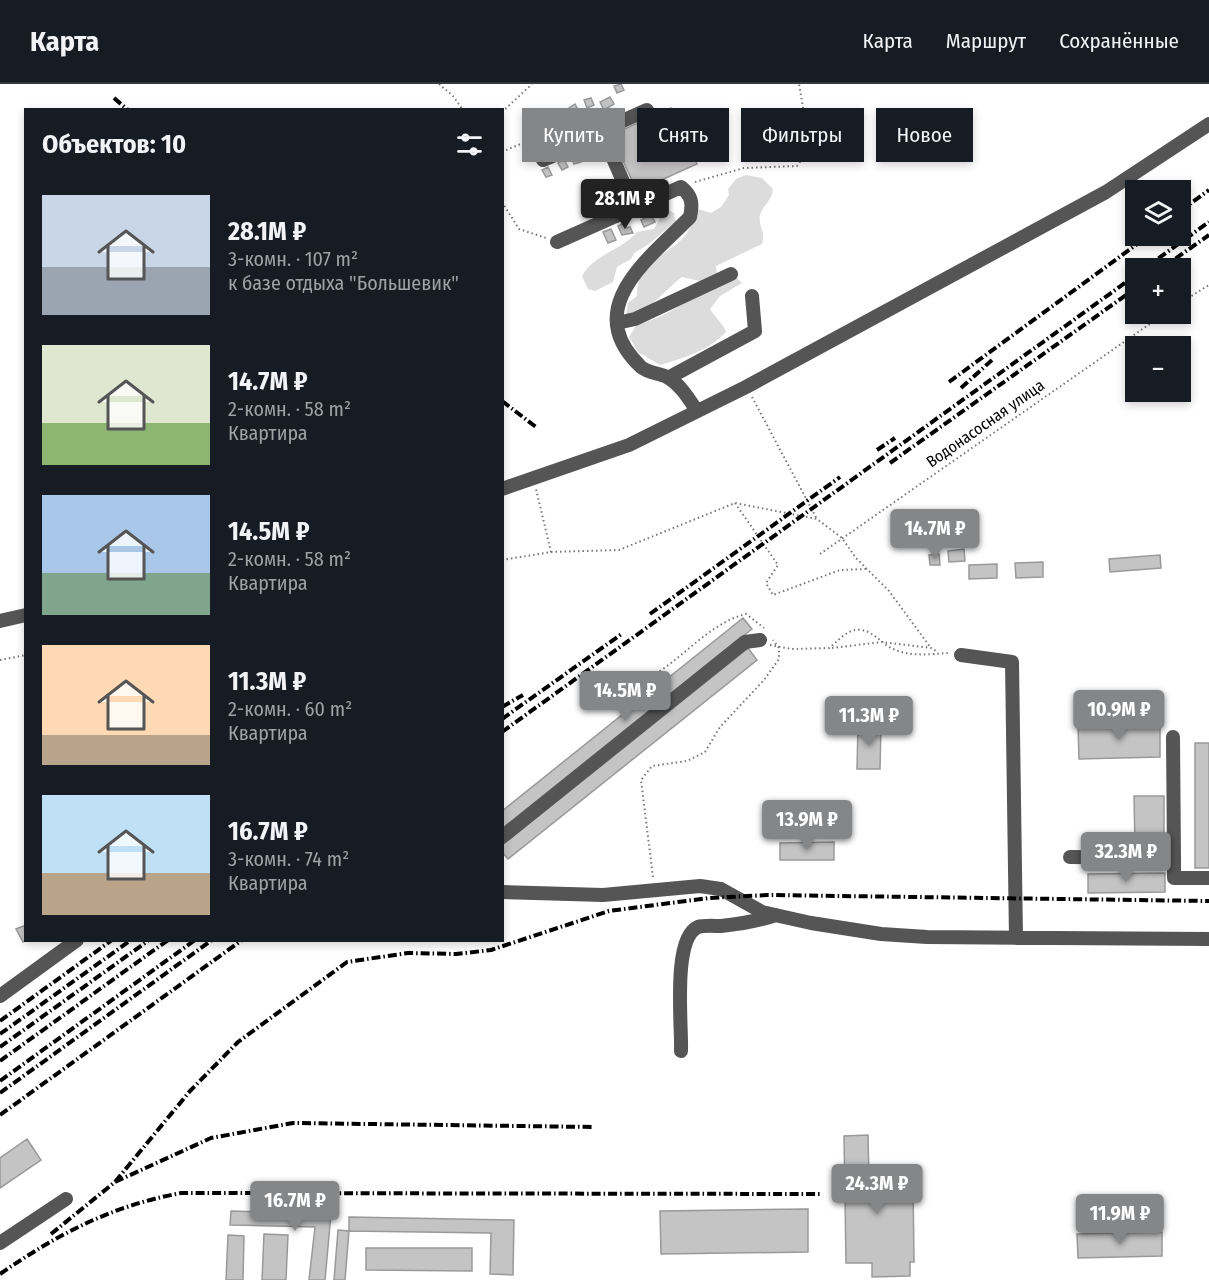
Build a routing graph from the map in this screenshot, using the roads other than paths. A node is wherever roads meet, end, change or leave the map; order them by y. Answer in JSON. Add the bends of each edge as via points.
{"nodes":[{"id":1,"x":1209,"y":124,"type":"edge"},
{"id":2,"x":615,"y":162,"type":"edge"},
{"id":3,"x":634,"y":207,"type":"junction"},
{"id":4,"x":557,"y":242,"type":"road end"},
{"id":5,"x":731,"y":274,"type":"dead end"},
{"id":6,"x":752,"y":296,"type":"dead end"},
{"id":7,"x":617,"y":323,"type":"junction"},
{"id":8,"x":668,"y":378,"type":"junction"},
{"id":9,"x":697,"y":411,"type":"junction"},
{"id":10,"x":504,"y":488,"type":"edge"},
{"id":11,"x":24,"y":615,"type":"edge"},
{"id":12,"x":0,"y":621,"type":"edge"},
{"id":13,"x":766,"y":636,"type":"road end"},
{"id":14,"x":961,"y":655,"type":"road end"},
{"id":15,"x":1173,"y":737,"type":"dead end"},
{"id":16,"x":504,"y":835,"type":"edge"},
{"id":17,"x":1070,"y":858,"type":"dead end"},
{"id":18,"x":1174,"y":858,"type":"junction"},
{"id":19,"x":1209,"y":878,"type":"edge"},
{"id":20,"x":504,"y":892,"type":"edge"},
{"id":21,"x":776,"y":915,"type":"junction"},
{"id":22,"x":1016,"y":938,"type":"junction"},
{"id":23,"x":1209,"y":939,"type":"edge"},
{"id":24,"x":74,"y":942,"type":"edge"},
{"id":25,"x":0,"y":996,"type":"edge"},
{"id":26,"x":681,"y":1051,"type":"dead end"},
{"id":27,"x":66,"y":1198,"type":"dead end"},
{"id":28,"x":0,"y":1243,"type":"edge"}],
"edges":[{"from":1,"to":9,"type":"street","via":[[1106,192]]},
{"from":2,"to":3,"type":"street"},
{"from":3,"to":4,"type":"street"},
{"from":3,"to":7,"type":"street","via":[[681,187],[690,194],[693,204],[690,217],[631,276],[620,296]]},
{"from":5,"to":7,"type":"street","via":[[635,319]]},
{"from":6,"to":8,"type":"street","via":[[755,331]]},
{"from":7,"to":8,"type":"street","via":[[632,357],[644,369]]},
{"from":8,"to":9,"type":"street","via":[[687,395]]},
{"from":9,"to":10,"type":"street","via":[[629,445]]},
{"from":11,"to":12,"type":"street"},
{"from":13,"to":16,"type":"street","via":[[745,642]]},
{"from":14,"to":22,"type":"street","via":[[1012,662]]},
{"from":15,"to":18,"type":"street"},
{"from":17,"to":18,"type":"street"},
{"from":18,"to":19,"type":"street","via":[[1174,878]]},
{"from":20,"to":21,"type":"street","via":[[603,895],[700,886],[721,890],[762,912]]},
{"from":21,"to":22,"type":"street","via":[[881,934]]},
{"from":21,"to":26,"type":"street","via":[[759,921],[698,927],[686,937],[679,1000],[683,1019]]},
{"from":22,"to":23,"type":"street"},
{"from":24,"to":25,"type":"street"},
{"from":27,"to":28,"type":"street"}]}
